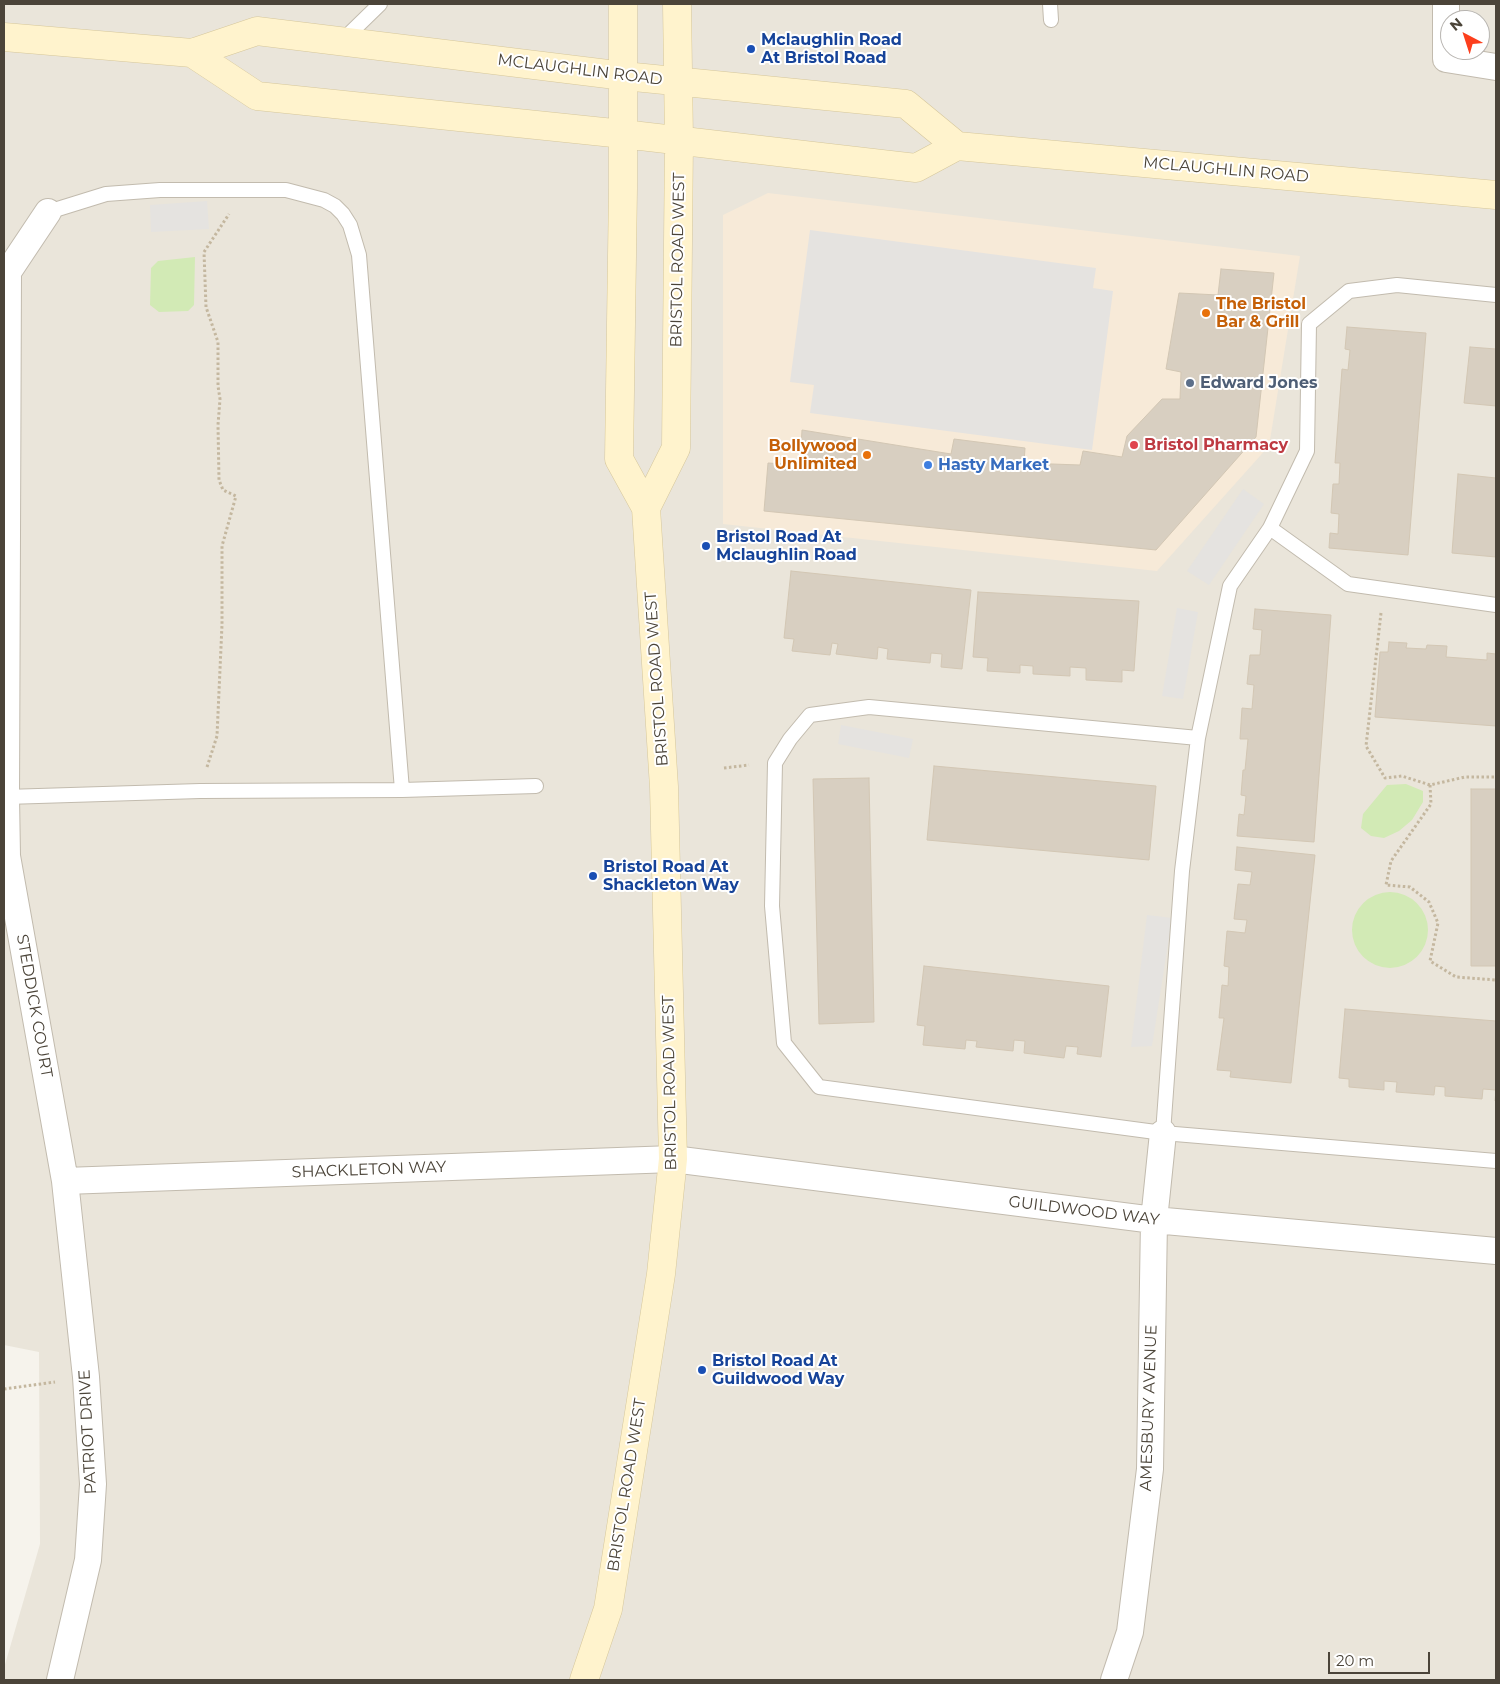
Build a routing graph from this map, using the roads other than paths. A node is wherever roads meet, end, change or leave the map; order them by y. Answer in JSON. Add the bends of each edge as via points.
{"nodes":[{"id":1,"x":380,"y":4,"type":"edge"},
{"id":2,"x":623,"y":4,"type":"edge"},
{"id":3,"x":677,"y":4,"type":"edge"},
{"id":4,"x":1050,"y":4,"type":"edge"},
{"id":5,"x":1446,"y":4,"type":"edge"},
{"id":6,"x":1051,"y":20,"type":"dead end"},
{"id":7,"x":4,"y":37,"type":"edge"},
{"id":8,"x":342,"y":41,"type":"junction"},
{"id":9,"x":192,"y":53,"type":"junction"},
{"id":10,"x":1496,"y":66,"type":"edge"},
{"id":11,"x":624,"y":76,"type":"junction"},
{"id":12,"x":678,"y":81,"type":"junction"},
{"id":13,"x":623,"y":134,"type":"junction"},
{"id":14,"x":679,"y":140,"type":"junction"},
{"id":15,"x":957,"y":146,"type":"junction"},
{"id":16,"x":1496,"y":194,"type":"edge"},
{"id":17,"x":48,"y":212,"type":"joint"},
{"id":18,"x":1496,"y":295,"type":"edge"},
{"id":19,"x":646,"y":508,"type":"junction"},
{"id":20,"x":1270,"y":528,"type":"junction"},
{"id":21,"x":1496,"y":604,"type":"edge"},
{"id":22,"x":1198,"y":738,"type":"junction"},
{"id":23,"x":536,"y":786,"type":"dead end"},
{"id":24,"x":402,"y":790,"type":"junction"},
{"id":25,"x":6,"y":797,"type":"junction"},
{"id":26,"x":1162,"y":1133,"type":"junction"},
{"id":27,"x":672,"y":1159,"type":"junction"},
{"id":28,"x":1496,"y":1161,"type":"edge"},
{"id":29,"x":66,"y":1181,"type":"junction"},
{"id":30,"x":1154,"y":1220,"type":"junction"},
{"id":31,"x":1496,"y":1251,"type":"edge"},
{"id":32,"x":60,"y":1680,"type":"edge"},
{"id":33,"x":584,"y":1680,"type":"edge"},
{"id":34,"x":1114,"y":1680,"type":"edge"}],
"edges":[{"from":1,"to":8,"type":"lane"},
{"from":2,"to":11,"type":"street","name":"BRISTOL ROAD WEST"},
{"from":3,"to":12,"type":"street","name":"BRISTOL ROAD WEST"},
{"from":4,"to":6,"type":"lane"},
{"from":5,"to":10,"type":"street","via":[[1446,59]]},
{"from":7,"to":9,"type":"street","name":"MCLAUGHLIN ROAD"},
{"from":8,"to":9,"type":"street","name":"MCLAUGHLIN ROAD","via":[[257,31]]},
{"from":8,"to":11,"type":"street","name":"MCLAUGHLIN ROAD"},
{"from":9,"to":13,"type":"street","name":"MCLAUGHLIN ROAD","via":[[257,96]]},
{"from":11,"to":12,"type":"street","name":"MCLAUGHLIN ROAD"},
{"from":11,"to":13,"type":"street","name":"BRISTOL ROAD WEST"},
{"from":12,"to":14,"type":"street","name":"BRISTOL ROAD WEST"},
{"from":12,"to":15,"type":"street","name":"MCLAUGHLIN ROAD","via":[[906,104]]},
{"from":13,"to":14,"type":"street","name":"MCLAUGHLIN ROAD"},
{"from":13,"to":19,"type":"street","name":"BRISTOL ROAD WEST","via":[[619,459]]},
{"from":14,"to":15,"type":"street","name":"MCLAUGHLIN ROAD","via":[[916,168]]},
{"from":14,"to":19,"type":"street","name":"BRISTOL ROAD WEST","via":[[676,448]]},
{"from":15,"to":16,"type":"street","name":"MCLAUGHLIN ROAD"},
{"from":17,"to":24,"type":"lane","via":[[106,194],[160,190],[286,190],[335,206],[350,225],[359,255]]},
{"from":17,"to":25,"type":"street","name":"STEDDICK COURT","via":[[8,272]]},
{"from":18,"to":20,"type":"lane","via":[[1397,285],[1349,291],[1309,324],[1307,451]]},
{"from":19,"to":27,"type":"street","name":"BRISTOL ROAD WEST","via":[[664,787]]},
{"from":20,"to":21,"type":"lane","via":[[1348,584]]},
{"from":20,"to":22,"type":"lane","via":[[1230,586]]},
{"from":22,"to":26,"type":"lane","via":[[1182,871]]},
{"from":22,"to":26,"type":"lane","via":[[870,707],[810,715],[775,763],[772,906],[784,1043],[819,1087]]},
{"from":23,"to":24,"type":"lane"},
{"from":24,"to":25,"type":"lane","via":[[200,791]]},
{"from":25,"to":29,"type":"street","name":"STEDDICK COURT","via":[[7,856]]},
{"from":26,"to":28,"type":"lane"},
{"from":26,"to":30,"type":"street","name":"AMESBURY AVENUE"},
{"from":27,"to":29,"type":"street","name":"SHACKLETON WAY"},
{"from":27,"to":30,"type":"street","name":"GUILDWOOD WAY"},
{"from":27,"to":33,"type":"street","name":"BRISTOL ROAD WEST","via":[[661,1274],[608,1609]]},
{"from":29,"to":32,"type":"street","name":"PATRIOT DRIVE","via":[[86,1377],[93,1484],[88,1560]]},
{"from":30,"to":31,"type":"street","name":"GUILDWOOD WAY"},
{"from":30,"to":34,"type":"street","name":"AMESBURY AVENUE","via":[[1150,1469],[1130,1632]]}]}
